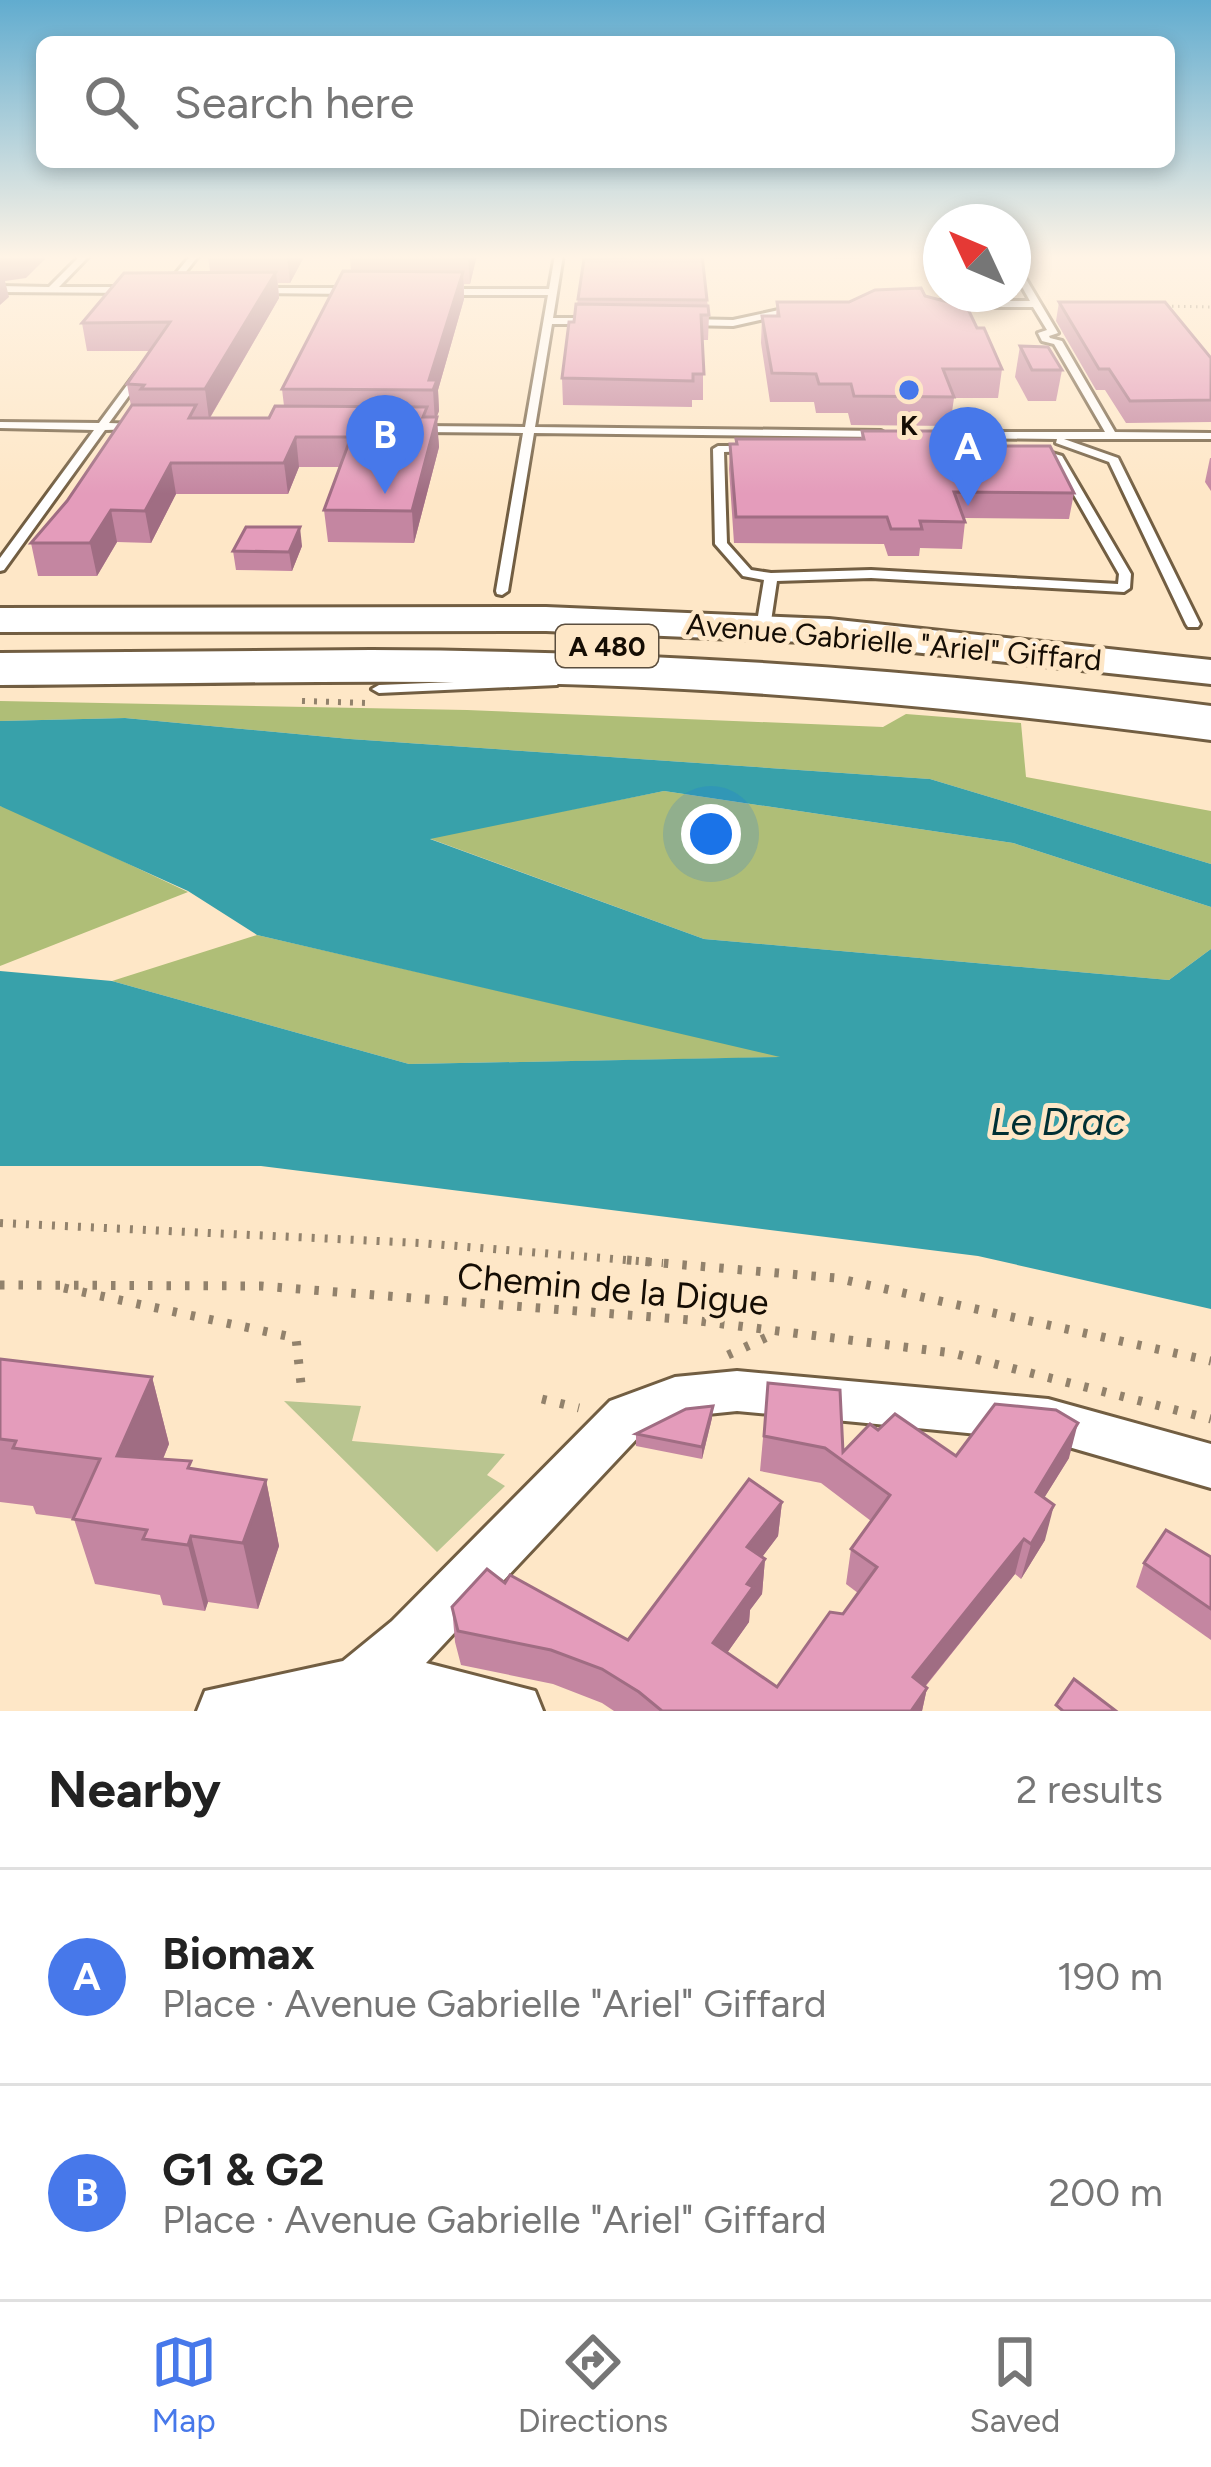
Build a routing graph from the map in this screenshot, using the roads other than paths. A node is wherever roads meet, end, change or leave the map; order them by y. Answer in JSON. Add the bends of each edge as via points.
{"nodes":[{"id":1,"x":545,"y":335,"type":"edge"},
{"id":2,"x":1044,"y":335,"type":"edge"},
{"id":3,"x":142,"y":369,"type":"edge"},
{"id":4,"x":0,"y":425,"type":"edge"},
{"id":5,"x":104,"y":426,"type":"junction"},
{"id":6,"x":151,"y":427,"type":"edge"},
{"id":7,"x":410,"y":429,"type":"edge"},
{"id":8,"x":528,"y":430,"type":"junction"},
{"id":9,"x":903,"y":434,"type":"edge"},
{"id":10,"x":927,"y":435,"type":"edge"},
{"id":11,"x":1044,"y":436,"type":"junction"},
{"id":12,"x":1112,"y":436,"type":"junction"},
{"id":13,"x":1211,"y":436,"type":"edge"},
{"id":14,"x":881,"y":449,"type":"edge"},
{"id":15,"x":951,"y":449,"type":"edge"},
{"id":16,"x":0,"y":567,"type":"edge"},
{"id":17,"x":771,"y":577,"type":"junction"},
{"id":18,"x":502,"y":591,"type":"dead end"},
{"id":19,"x":0,"y":620,"type":"edge"},
{"id":20,"x":1193,"y":624,"type":"dead end"},
{"id":21,"x":763,"y":628,"type":"junction"},
{"id":22,"x":0,"y":645,"type":"edge"},
{"id":23,"x":0,"y":670,"type":"edge"},
{"id":24,"x":1211,"y":672,"type":"edge"},
{"id":25,"x":734,"y":675,"type":"junction"},
{"id":26,"x":380,"y":689,"type":"dead end"},
{"id":27,"x":1211,"y":699,"type":"edge"},
{"id":28,"x":1211,"y":723,"type":"edge"},
{"id":29,"x":1211,"y":1466,"type":"edge"},
{"id":30,"x":352,"y":1699,"type":"edge"},
{"id":31,"x":225,"y":1711,"type":"edge"},
{"id":32,"x":515,"y":1711,"type":"edge"}],
"edges":[{"from":1,"to":8,"type":"lane"},
{"from":2,"to":12,"type":"lane","via":[[1058,341]]},
{"from":3,"to":5,"type":"lane"},
{"from":4,"to":5,"type":"lane"},
{"from":5,"to":6,"type":"lane"},
{"from":5,"to":16,"type":"lane"},
{"from":7,"to":8,"type":"lane"},
{"from":8,"to":9,"type":"lane"},
{"from":8,"to":18,"type":"lane"},
{"from":10,"to":11,"type":"lane"},
{"from":11,"to":12,"type":"lane"},
{"from":11,"to":20,"type":"lane","via":[[1114,460]]},
{"from":12,"to":13,"type":"lane"},
{"from":14,"to":17,"type":"lane","via":[[718,448],[721,544],[747,573]]},
{"from":15,"to":17,"type":"lane","via":[[1026,449],[1058,458],[1125,574],[1124,588],[871,574]]},
{"from":17,"to":21,"type":"lane"},
{"from":19,"to":21,"type":"street","name":"Avenue Gabrielle \"Ariel\" Giffard","via":[[546,619]]},
{"from":21,"to":24,"type":"street","name":"Avenue Gabrielle \"Ariel\" Giffard"},
{"from":22,"to":27,"type":"highway","number":"A 480","via":[[631,647],[995,672]]},
{"from":23,"to":25,"type":"highway","number":"A 480","via":[[450,666]]},
{"from":25,"to":26,"type":"lane"},
{"from":25,"to":28,"type":"highway","number":"A 480"},
{"from":29,"to":30,"type":"street","via":[[1048,1420],[737,1391],[675,1397],[627,1416]]},
{"from":30,"to":31,"type":"street"},
{"from":30,"to":32,"type":"street","via":[[406,1686]]}]}
